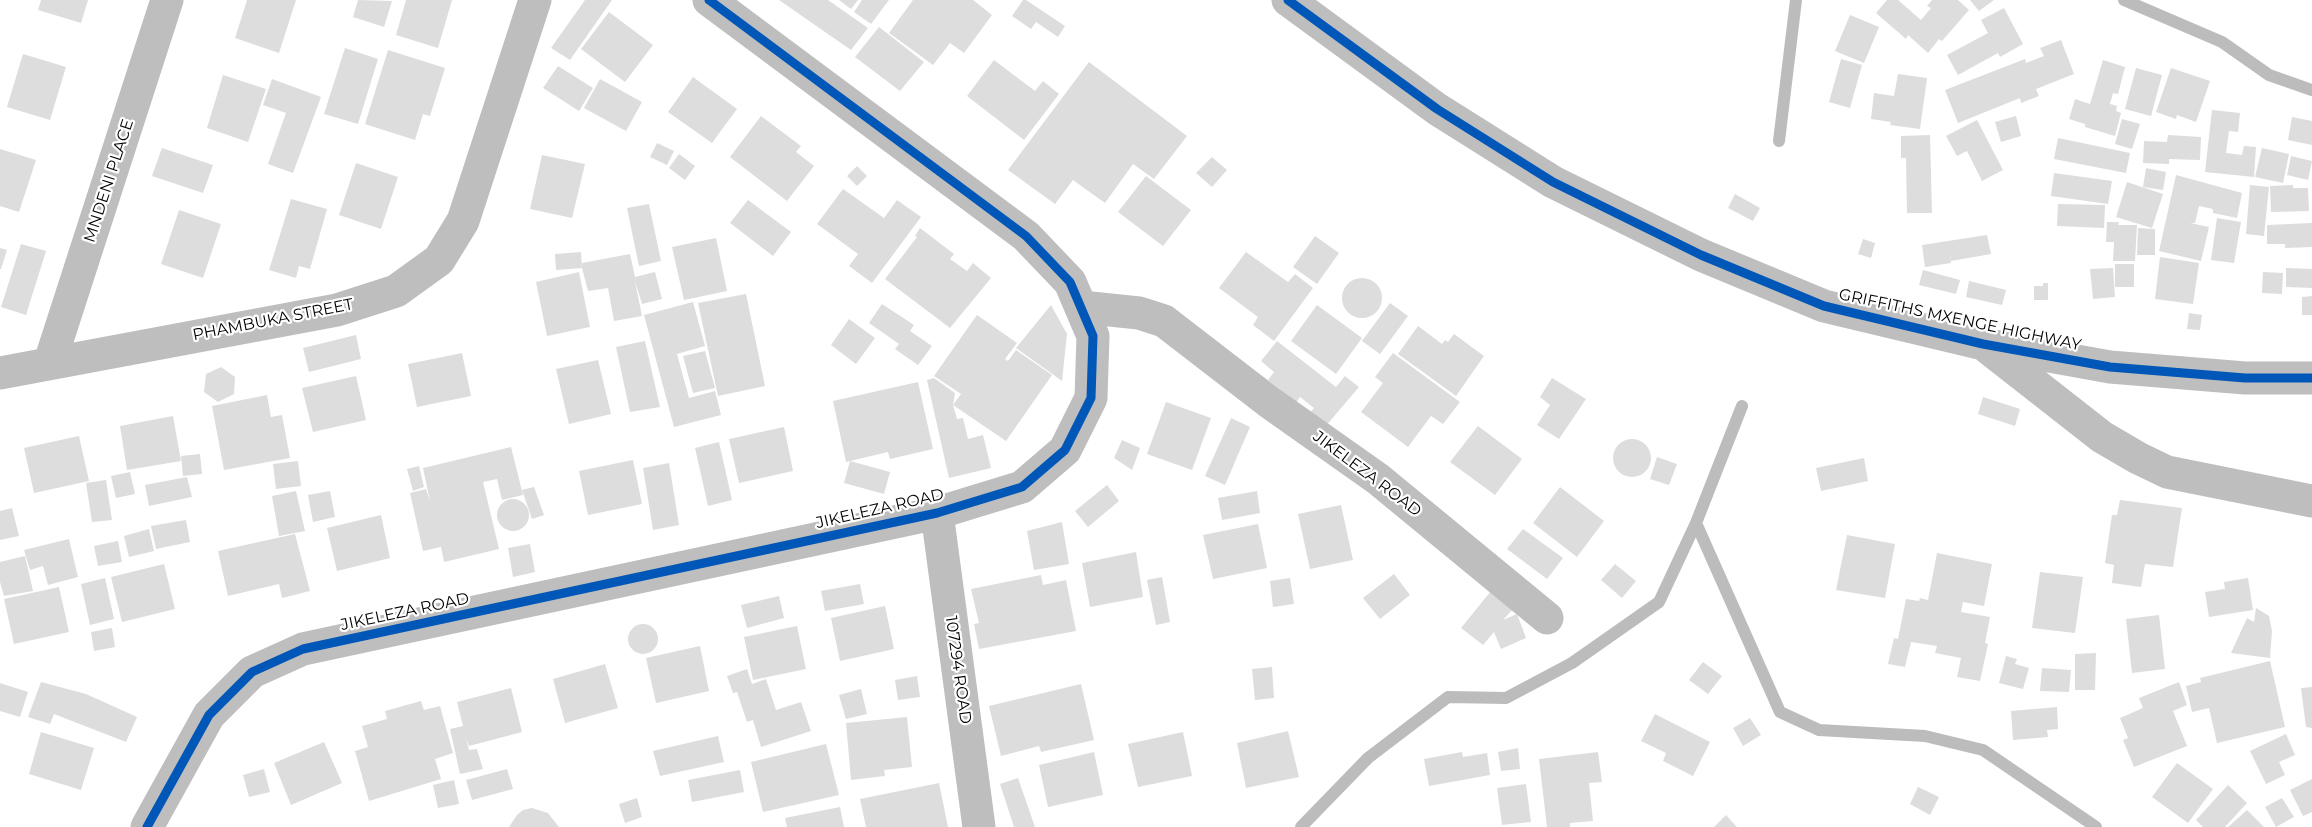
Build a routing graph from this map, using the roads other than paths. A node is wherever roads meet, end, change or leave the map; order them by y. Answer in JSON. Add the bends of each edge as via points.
{"nodes":[{"id":1,"x":168,"y":0,"type":"edge"},
{"id":2,"x":536,"y":0,"type":"edge"},
{"id":3,"x":709,"y":0,"type":"edge"},
{"id":4,"x":1288,"y":0,"type":"edge"},
{"id":5,"x":1081,"y":307,"type":"junction"},
{"id":6,"x":1983,"y":344,"type":"junction"},
{"id":7,"x":50,"y":362,"type":"junction"},
{"id":8,"x":0,"y":373,"type":"edge"},
{"id":9,"x":2312,"y":378,"type":"edge"},
{"id":10,"x":2312,"y":501,"type":"edge"},
{"id":11,"x":937,"y":513,"type":"junction"},
{"id":12,"x":1547,"y":618,"type":"dead end"},
{"id":13,"x":147,"y":827,"type":"edge"},
{"id":14,"x":979,"y":827,"type":"edge"}],
"edges":[{"from":1,"to":7,"type":"street","name":"MNDENI PLACE"},
{"from":2,"to":7,"type":"street","name":"PHAMBUKA STREET","via":[[463,221],[439,260],[396,291],[337,310]]},
{"from":3,"to":5,"type":"street","name":"JIKELEZA ROAD","via":[[1026,236],[1070,282]]},
{"from":4,"to":6,"type":"street","name":"GRIFFITHS MXENGE HIGHWAY","via":[[1437,109],[1553,182],[1701,255],[1824,306]]},
{"from":5,"to":11,"type":"street","name":"JIKELEZA ROAD","via":[[1093,336],[1091,398],[1065,450],[1022,487]]},
{"from":5,"to":12,"type":"street","name":"JIKELEZA ROAD","via":[[1139,313],[1164,321],[1378,479]]},
{"from":6,"to":9,"type":"street","name":"GRIFFITHS MXENGE HIGHWAY","via":[[2110,367],[2245,378]]},
{"from":6,"to":10,"type":"street","via":[[2102,437],[2148,463],[2167,472]]},
{"from":7,"to":8,"type":"street","name":"PHAMBUKA STREET"},
{"from":11,"to":13,"type":"street","name":"JIKELEZA ROAD","via":[[303,649],[252,672],[209,715]]},
{"from":11,"to":14,"type":"street","name":"107294 ROAD"}]}
